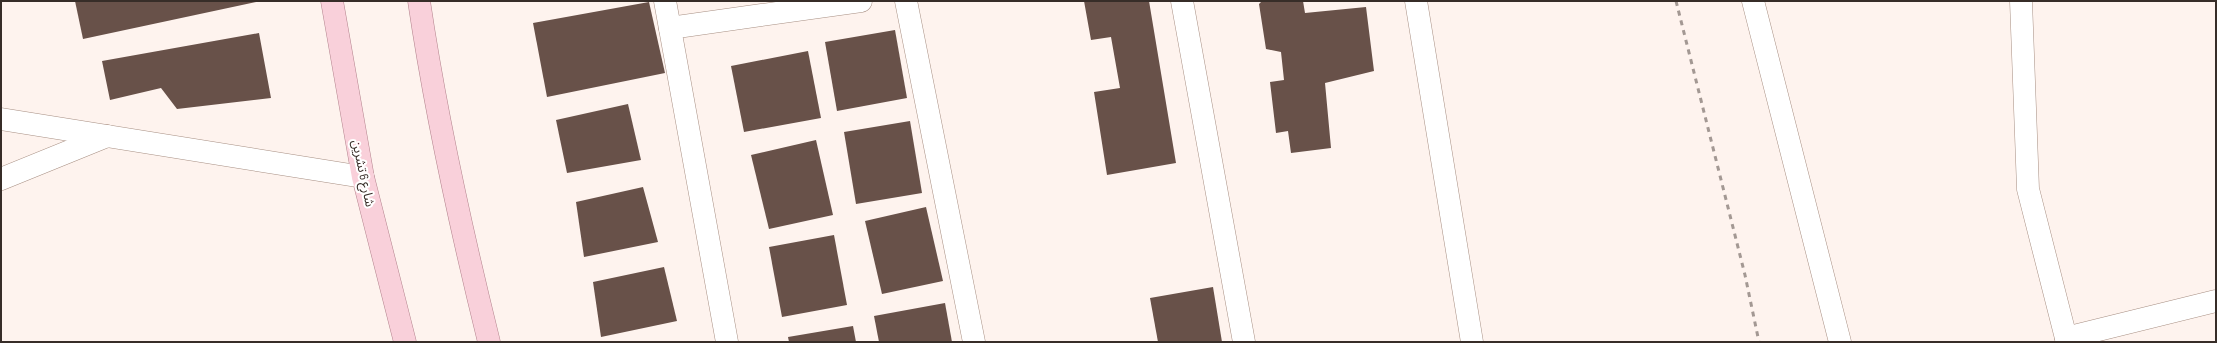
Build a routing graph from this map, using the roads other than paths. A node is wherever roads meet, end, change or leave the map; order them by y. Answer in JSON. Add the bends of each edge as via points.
{"nodes":[{"id":1,"x":332,"y":1,"type":"edge"},
{"id":2,"x":419,"y":1,"type":"edge"},
{"id":3,"x":665,"y":1,"type":"edge"},
{"id":4,"x":861,"y":1,"type":"edge"},
{"id":5,"x":906,"y":1,"type":"edge"},
{"id":6,"x":1182,"y":1,"type":"edge"},
{"id":7,"x":1416,"y":1,"type":"edge"},
{"id":8,"x":1753,"y":1,"type":"edge"},
{"id":9,"x":2021,"y":1,"type":"edge"},
{"id":10,"x":670,"y":28,"type":"junction"},
{"id":11,"x":1,"y":118,"type":"edge"},
{"id":12,"x":107,"y":136,"type":"junction"},
{"id":13,"x":363,"y":176,"type":"junction"},
{"id":14,"x":1,"y":179,"type":"edge"},
{"id":15,"x":2216,"y":301,"type":"edge"},
{"id":16,"x":2067,"y":340,"type":"edge"},
{"id":17,"x":405,"y":342,"type":"edge"},
{"id":18,"x":489,"y":342,"type":"edge"},
{"id":19,"x":727,"y":342,"type":"edge"},
{"id":20,"x":974,"y":342,"type":"edge"},
{"id":21,"x":1244,"y":342,"type":"edge"},
{"id":22,"x":1472,"y":342,"type":"edge"},
{"id":23,"x":1840,"y":342,"type":"edge"}],
"edges":[{"from":1,"to":13,"type":"main road","name":"شارع 6 تشرين"},
{"from":2,"to":18,"type":"main road","via":[[429,71],[464,242]]},
{"from":3,"to":10,"type":"street"},
{"from":4,"to":10,"type":"street"},
{"from":5,"to":20,"type":"street"},
{"from":6,"to":21,"type":"street"},
{"from":7,"to":22,"type":"street"},
{"from":8,"to":23,"type":"street"},
{"from":9,"to":16,"type":"street","via":[[2028,189]]},
{"from":10,"to":19,"type":"street"},
{"from":11,"to":12,"type":"street"},
{"from":12,"to":13,"type":"street"},
{"from":12,"to":14,"type":"street"},
{"from":13,"to":17,"type":"main road","name":"شارع 6 تشرين"},
{"from":15,"to":16,"type":"street"}]}
